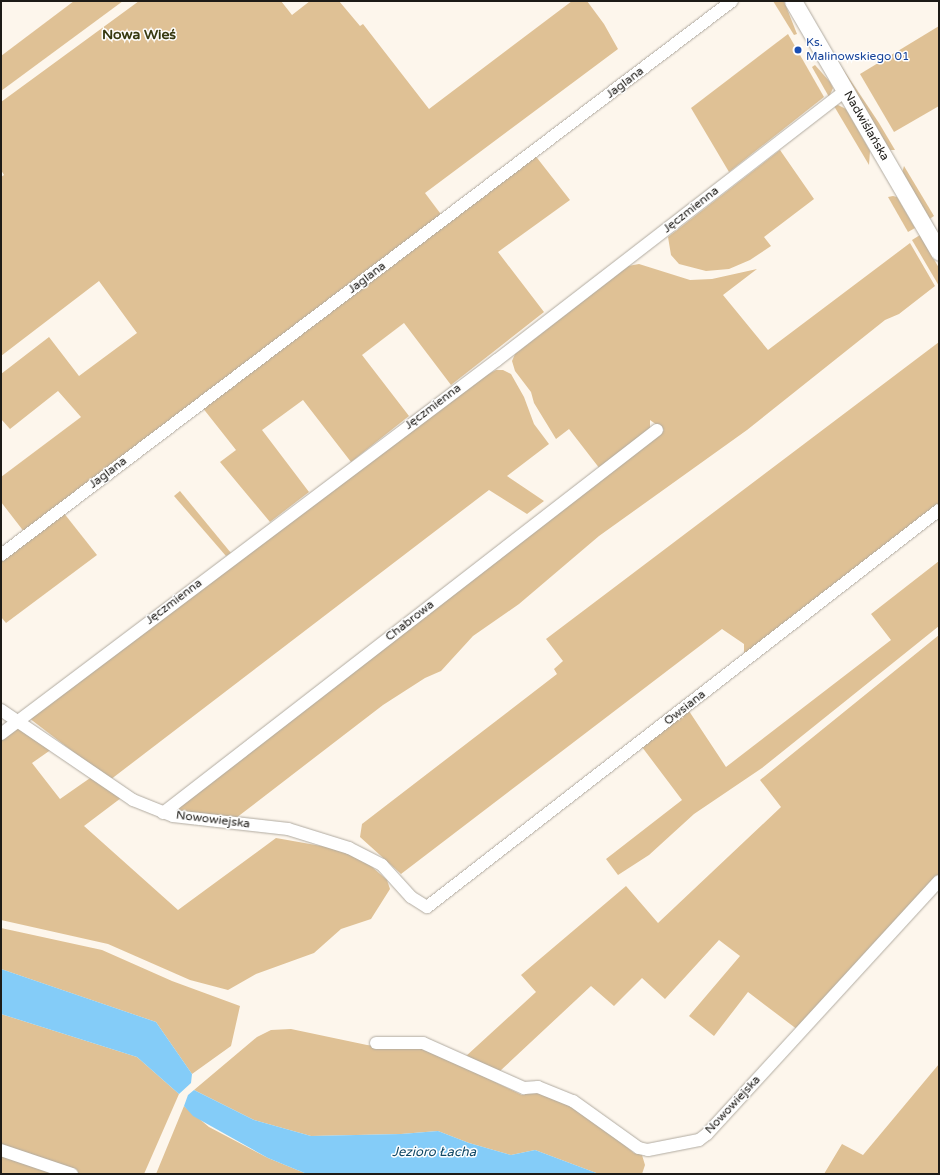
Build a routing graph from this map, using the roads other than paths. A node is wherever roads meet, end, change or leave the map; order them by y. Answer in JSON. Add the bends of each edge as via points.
{"nodes":[{"id":1,"x":732,"y":1,"type":"edge"},
{"id":2,"x":793,"y":1,"type":"edge"},
{"id":3,"x":845,"y":91,"type":"junction"},
{"id":4,"x":939,"y":252,"type":"edge"},
{"id":5,"x":657,"y":430,"type":"dead end"},
{"id":6,"x":939,"y":510,"type":"edge"},
{"id":7,"x":1,"y":554,"type":"edge"},
{"id":8,"x":1,"y":710,"type":"edge"},
{"id":9,"x":19,"y":720,"type":"junction"},
{"id":10,"x":1,"y":734,"type":"edge"},
{"id":11,"x":164,"y":813,"type":"junction"},
{"id":12,"x":939,"y":881,"type":"edge"},
{"id":13,"x":431,"y":905,"type":"joint"},
{"id":14,"x":376,"y":1043,"type":"dead end"},
{"id":15,"x":1,"y":1150,"type":"edge"},
{"id":16,"x":72,"y":1174,"type":"edge"}],
"edges":[{"from":1,"to":7,"type":"street","name":"Jaglana"},
{"from":2,"to":3,"type":"main road","name":"Nadwiślańska"},
{"from":3,"to":4,"type":"main road","name":"Nadwiślańska"},
{"from":3,"to":9,"type":"street","name":"Jęczmienna","via":[[503,355]]},
{"from":5,"to":11,"type":"street","name":"Chabrowa"},
{"from":6,"to":13,"type":"street","name":"Owsiana"},
{"from":8,"to":9,"type":"street","name":"Nowowiejska"},
{"from":9,"to":10,"type":"street","name":"Jęczmienna"},
{"from":9,"to":11,"type":"street","name":"Nowowiejska","via":[[133,800]]},
{"from":11,"to":13,"type":"street","name":"Nowowiejska","via":[[288,829],[349,848],[382,865],[421,905]]},
{"from":12,"to":14,"type":"street","name":"Nowowiejska","via":[[712,1129],[698,1140],[648,1150],[639,1148],[573,1100],[538,1087],[524,1088],[423,1043]]},
{"from":15,"to":16,"type":"street"}]}
